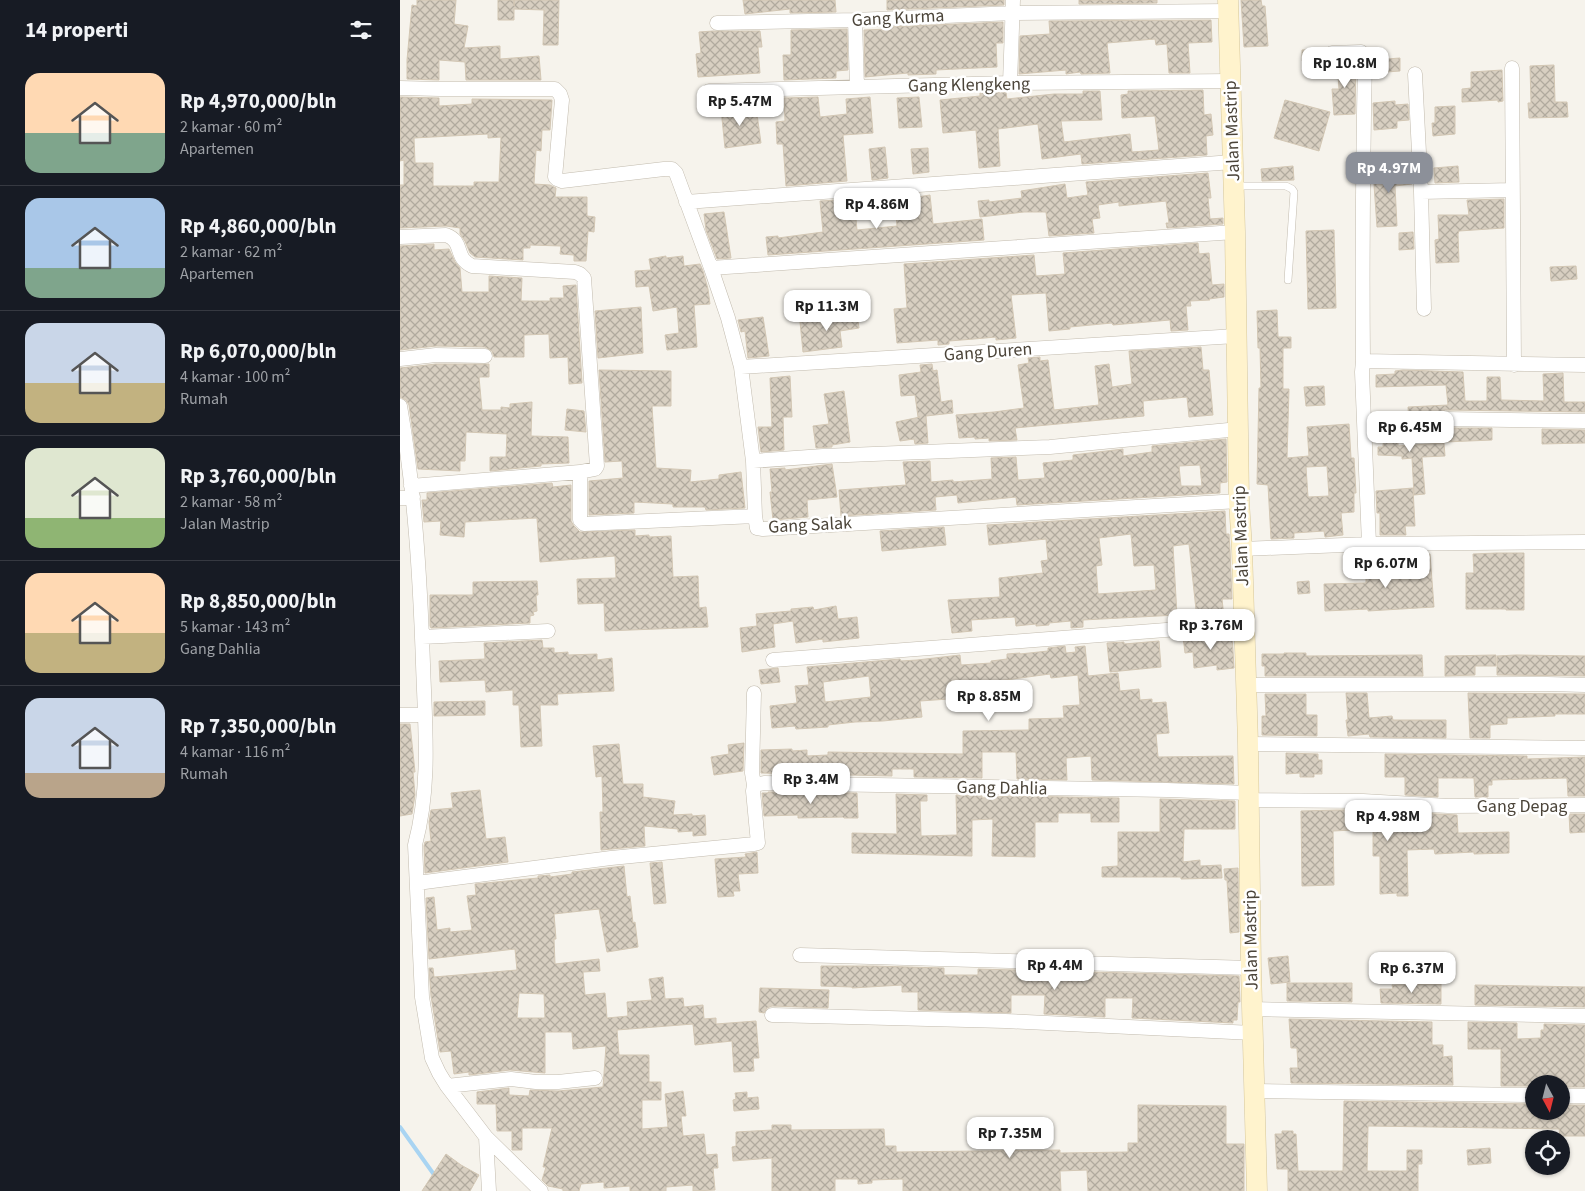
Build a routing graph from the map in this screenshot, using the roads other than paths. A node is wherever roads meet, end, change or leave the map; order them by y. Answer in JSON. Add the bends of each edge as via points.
{"nodes":[{"id":1,"x":1228,"y":5,"type":"edge"},
{"id":2,"x":1013,"y":6,"type":"edge"},
{"id":3,"x":855,"y":20,"type":"junction"},
{"id":4,"x":717,"y":23,"type":"dead end"},
{"id":5,"x":1332,"y":53,"type":"dead end"},
{"id":6,"x":1512,"y":68,"type":"dead end"},
{"id":7,"x":1415,"y":74,"type":"dead end"},
{"id":8,"x":1230,"y":81,"type":"junction"},
{"id":9,"x":1010,"y":84,"type":"junction"},
{"id":10,"x":857,"y":87,"type":"junction"},
{"id":11,"x":400,"y":88,"type":"edge"},
{"id":12,"x":708,"y":91,"type":"dead end"},
{"id":13,"x":1233,"y":162,"type":"junction"},
{"id":14,"x":1234,"y":186,"type":"junction"},
{"id":15,"x":1512,"y":190,"type":"junction"},
{"id":16,"x":1421,"y":192,"type":"junction"},
{"id":17,"x":686,"y":202,"type":"junction"},
{"id":18,"x":1235,"y":232,"type":"junction"},
{"id":19,"x":400,"y":237,"type":"edge"},
{"id":20,"x":711,"y":268,"type":"junction"},
{"id":21,"x":1288,"y":280,"type":"dead end"},
{"id":22,"x":1424,"y":309,"type":"dead end"},
{"id":23,"x":1236,"y":336,"type":"junction"},
{"id":24,"x":485,"y":356,"type":"dead end"},
{"id":25,"x":400,"y":359,"type":"edge"},
{"id":26,"x":1363,"y":361,"type":"junction"},
{"id":27,"x":1514,"y":365,"type":"junction"},
{"id":28,"x":1585,"y":365,"type":"edge"},
{"id":29,"x":741,"y":367,"type":"junction"},
{"id":30,"x":400,"y":406,"type":"edge"},
{"id":31,"x":1445,"y":420,"type":"dead end"},
{"id":32,"x":1585,"y":421,"type":"edge"},
{"id":33,"x":1239,"y":429,"type":"junction"},
{"id":34,"x":753,"y":461,"type":"junction"},
{"id":35,"x":580,"y":472,"type":"junction"},
{"id":36,"x":408,"y":494,"type":"edge"},
{"id":37,"x":1239,"y":501,"type":"junction"},
{"id":38,"x":755,"y":516,"type":"junction"},
{"id":39,"x":1585,"y":542,"type":"edge"},
{"id":40,"x":1369,"y":544,"type":"junction"},
{"id":41,"x":1242,"y":549,"type":"junction"},
{"id":42,"x":1244,"y":624,"type":"junction"},
{"id":43,"x":548,"y":631,"type":"dead end"},
{"id":44,"x":422,"y":637,"type":"junction"},
{"id":45,"x":773,"y":660,"type":"dead end"},
{"id":46,"x":1246,"y":685,"type":"junction"},
{"id":47,"x":1585,"y":685,"type":"edge"},
{"id":48,"x":754,"y":693,"type":"dead end"},
{"id":49,"x":400,"y":714,"type":"edge"},
{"id":50,"x":425,"y":715,"type":"junction"},
{"id":51,"x":1248,"y":744,"type":"junction"},
{"id":52,"x":1585,"y":748,"type":"edge"},
{"id":53,"x":754,"y":785,"type":"junction"},
{"id":54,"x":1250,"y":796,"type":"junction"},
{"id":55,"x":1585,"y":805,"type":"edge"},
{"id":56,"x":417,"y":883,"type":"junction"},
{"id":57,"x":800,"y":955,"type":"dead end"},
{"id":58,"x":1251,"y":968,"type":"junction"},
{"id":59,"x":1252,"y":1009,"type":"junction"},
{"id":60,"x":772,"y":1015,"type":"dead end"},
{"id":61,"x":1585,"y":1016,"type":"edge"},
{"id":62,"x":1253,"y":1033,"type":"junction"},
{"id":63,"x":595,"y":1078,"type":"dead end"},
{"id":64,"x":447,"y":1086,"type":"junction"},
{"id":65,"x":1254,"y":1091,"type":"junction"},
{"id":66,"x":1525,"y":1095,"type":"edge"},
{"id":67,"x":1570,"y":1096,"type":"edge"},
{"id":68,"x":1585,"y":1096,"type":"edge"},
{"id":69,"x":486,"y":1137,"type":"junction"},
{"id":70,"x":489,"y":1191,"type":"edge"},
{"id":71,"x":541,"y":1191,"type":"edge"},
{"id":72,"x":1257,"y":1191,"type":"edge"}],
"edges":[{"from":1,"to":2,"type":"street","name":"Gang Kurma"},
{"from":1,"to":8,"type":"main road","name":"Jalan Mastrip"},
{"from":2,"to":3,"type":"street","name":"Gang Kurma"},
{"from":2,"to":9,"type":"street"},
{"from":3,"to":4,"type":"street","name":"Gang Kurma"},
{"from":3,"to":10,"type":"street"},
{"from":5,"to":26,"type":"street","via":[[1361,52],[1365,58]]},
{"from":6,"to":15,"type":"street"},
{"from":7,"to":16,"type":"street"},
{"from":8,"to":9,"type":"street","name":"Gang Klengkeng"},
{"from":8,"to":13,"type":"main road","name":"Jalan Mastrip"},
{"from":9,"to":10,"type":"street","name":"Gang Klengkeng"},
{"from":10,"to":12,"type":"street","name":"Gang Klengkeng"},
{"from":11,"to":17,"type":"street","via":[[555,89],[562,100],[557,179],[672,170]]},
{"from":13,"to":14,"type":"main road","name":"Jalan Mastrip"},
{"from":13,"to":17,"type":"street"},
{"from":14,"to":18,"type":"main road","name":"Jalan Mastrip"},
{"from":14,"to":21,"type":"lane","via":[[1286,186],[1294,192]]},
{"from":15,"to":16,"type":"street"},
{"from":15,"to":27,"type":"street"},
{"from":16,"to":22,"type":"street"},
{"from":17,"to":20,"type":"street"},
{"from":18,"to":20,"type":"street"},
{"from":18,"to":23,"type":"main road","name":"Jalan Mastrip"},
{"from":19,"to":35,"type":"street","via":[[452,237],[462,259],[472,266],[575,272],[584,278],[597,466]]},
{"from":20,"to":29,"type":"street"},
{"from":23,"to":29,"type":"street","name":"Gang Duren"},
{"from":23,"to":33,"type":"main road","name":"Jalan Mastrip"},
{"from":24,"to":25,"type":"street","via":[[436,355]]},
{"from":26,"to":27,"type":"street"},
{"from":26,"to":40,"type":"street"},
{"from":27,"to":28,"type":"street"},
{"from":29,"to":34,"type":"street"},
{"from":30,"to":36,"type":"street","via":[[407,445]]},
{"from":31,"to":32,"type":"street"},
{"from":33,"to":34,"type":"street","via":[[1050,447]]},
{"from":33,"to":37,"type":"main road","name":"Jalan Mastrip"},
{"from":34,"to":38,"type":"street"},
{"from":35,"to":36,"type":"street"},
{"from":35,"to":38,"type":"street","name":"Gang Salak","via":[[580,520],[584,524]]},
{"from":36,"to":44,"type":"street","via":[[419,562]]},
{"from":37,"to":38,"type":"street","name":"Gang Salak","via":[[763,529],[757,528]]},
{"from":37,"to":41,"type":"main road","name":"Jalan Mastrip"},
{"from":39,"to":40,"type":"street"},
{"from":40,"to":41,"type":"street"},
{"from":41,"to":42,"type":"main road","name":"Jalan Mastrip"},
{"from":42,"to":45,"type":"street"},
{"from":42,"to":46,"type":"main road","name":"Jalan Mastrip"},
{"from":43,"to":44,"type":"street"},
{"from":44,"to":50,"type":"street"},
{"from":46,"to":47,"type":"street"},
{"from":46,"to":51,"type":"main road","name":"Jalan Mastrip"},
{"from":48,"to":53,"type":"street"},
{"from":49,"to":50,"type":"street"},
{"from":50,"to":56,"type":"street","via":[[427,768],[421,825],[415,846]]},
{"from":51,"to":52,"type":"street"},
{"from":51,"to":54,"type":"main road","name":"Jalan Mastrip"},
{"from":53,"to":54,"type":"street","name":"Gang Dahlia","via":[[1167,790]]},
{"from":53,"to":56,"type":"street","via":[[758,843]]},
{"from":54,"to":55,"type":"street","name":"Gang Depag","via":[[1448,806]]},
{"from":54,"to":58,"type":"main road","name":"Jalan Mastrip"},
{"from":56,"to":64,"type":"street","via":[[422,997],[432,1058]]},
{"from":57,"to":58,"type":"street"},
{"from":58,"to":59,"type":"main road","name":"Jalan Mastrip"},
{"from":59,"to":61,"type":"street"},
{"from":59,"to":62,"type":"main road","name":"Jalan Mastrip"},
{"from":60,"to":62,"type":"street","via":[[1005,1021]]},
{"from":62,"to":65,"type":"main road","name":"Jalan Mastrip"},
{"from":63,"to":64,"type":"street","via":[[558,1082],[511,1079]]},
{"from":64,"to":69,"type":"street"},
{"from":65,"to":66,"type":"street"},
{"from":65,"to":72,"type":"main road","name":"Jalan Mastrip"},
{"from":67,"to":68,"type":"street"},
{"from":69,"to":70,"type":"street"},
{"from":69,"to":71,"type":"street"}]}
